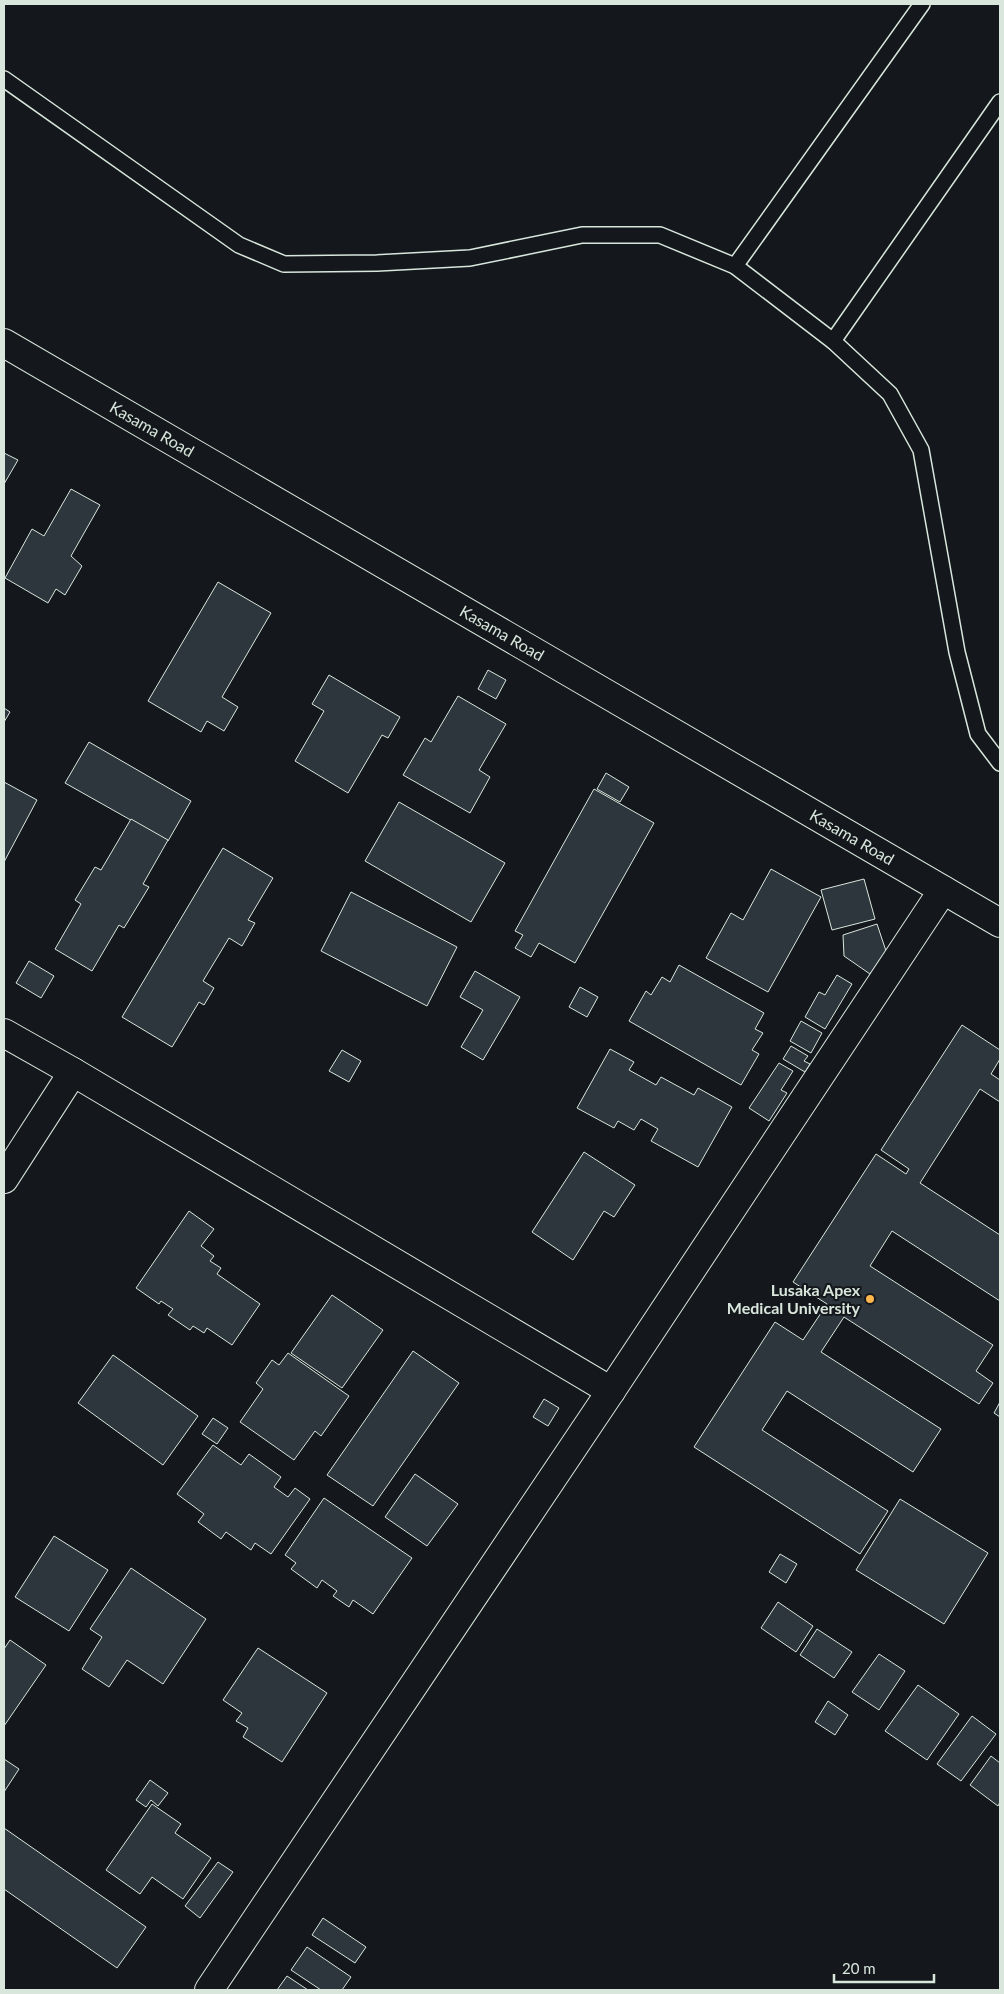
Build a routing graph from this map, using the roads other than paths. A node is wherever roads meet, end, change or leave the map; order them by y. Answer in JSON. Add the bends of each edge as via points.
{"nodes":[{"id":1,"x":922,"y":4,"type":"edge"},
{"id":2,"x":4,"y":79,"type":"edge"},
{"id":3,"x":1000,"y":102,"type":"edge"},
{"id":4,"x":735,"y":266,"type":"junction"},
{"id":5,"x":833,"y":342,"type":"junction"},
{"id":6,"x":4,"y":343,"type":"edge"},
{"id":7,"x":1000,"y":763,"type":"edge"},
{"id":8,"x":943,"y":890,"type":"junction"},
{"id":9,"x":1000,"y":923,"type":"edge"},
{"id":10,"x":4,"y":1033,"type":"edge"},
{"id":11,"x":73,"y":1072,"type":"junction"},
{"id":12,"x":4,"y":1179,"type":"edge"},
{"id":13,"x":611,"y":1391,"type":"junction"},
{"id":14,"x":209,"y":1990,"type":"edge"}],
"edges":[{"from":1,"to":4,"type":"lane"},
{"from":2,"to":4,"type":"lane","via":[[239,245],[284,264],[470,258],[582,235],[660,236]]},
{"from":3,"to":5,"type":"lane"},
{"from":4,"to":5,"type":"lane"},
{"from":5,"to":7,"type":"lane","via":[[890,394],[920,450],[959,661],[978,734]]},
{"from":6,"to":8,"type":"street","name":"Kasama Road"},
{"from":8,"to":9,"type":"street","name":"Kasama Road"},
{"from":8,"to":13,"type":"street"},
{"from":10,"to":11,"type":"street"},
{"from":11,"to":12,"type":"street"},
{"from":11,"to":13,"type":"street"},
{"from":13,"to":14,"type":"street"}]}
